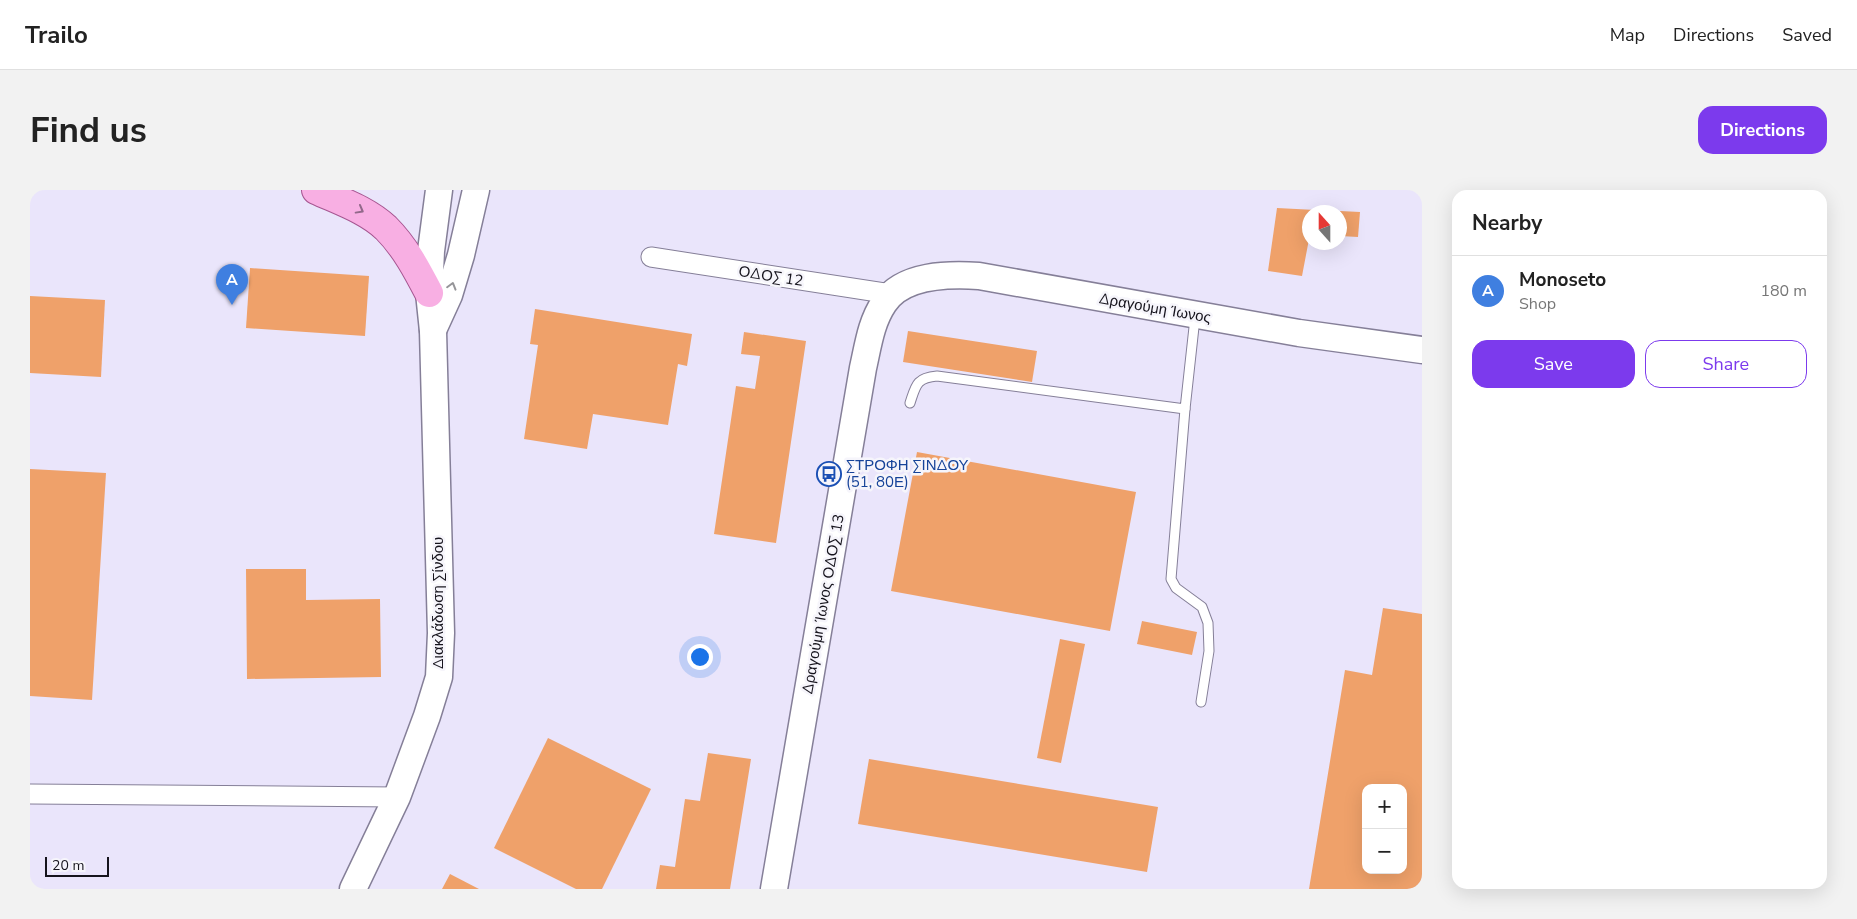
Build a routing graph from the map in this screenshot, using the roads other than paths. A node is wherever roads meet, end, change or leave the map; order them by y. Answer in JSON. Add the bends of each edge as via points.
{"nodes":[{"id":1,"x":316,"y":190,"type":"edge"},
{"id":2,"x":439,"y":190,"type":"edge"},
{"id":3,"x":476,"y":190,"type":"edge"},
{"id":4,"x":651,"y":257,"type":"dead end"},
{"id":5,"x":429,"y":293,"type":"junction"},
{"id":6,"x":891,"y":294,"type":"junction"},
{"id":7,"x":1196,"y":315,"type":"junction"},
{"id":8,"x":433,"y":330,"type":"junction"},
{"id":9,"x":1422,"y":350,"type":"edge"},
{"id":10,"x":910,"y":403,"type":"dead end"},
{"id":11,"x":1185,"y":408,"type":"junction"},
{"id":12,"x":1201,"y":702,"type":"dead end"},
{"id":13,"x":30,"y":794,"type":"edge"},
{"id":14,"x":397,"y":797,"type":"junction"},
{"id":15,"x":353,"y":889,"type":"edge"},
{"id":16,"x":774,"y":889,"type":"edge"}],
"edges":[{"from":1,"to":5,"type":"main road","one_way":true,"via":[[359,210],[386,228],[402,246]]},
{"from":2,"to":5,"type":"main road","name":"Διακλάδωση Σίνδου"},
{"from":8,"to":3,"type":"main road","one_way":true,"via":[[449,295]]},
{"from":4,"to":6,"type":"street","name":"ΟΔΟΣ 12"},
{"from":5,"to":8,"type":"main road","name":"Διακλάδωση Σίνδου"},
{"from":6,"to":7,"type":"main road","name":"Δραγούμη Ίωνος","via":[[907,284],[923,280],[968,275]]},
{"from":6,"to":16,"type":"main road","name":"Δραγούμη Ίωνος ΟΔΟΣ 13","via":[[878,314],[863,368]]},
{"from":7,"to":9,"type":"main road","name":"Δραγούμη Ίωνος"},
{"from":7,"to":11,"type":"lane"},
{"from":8,"to":14,"type":"main road","name":"Διακλάδωση Σίνδου","via":[[441,633],[439,677]]},
{"from":10,"to":11,"type":"lane","via":[[916,384],[925,377],[937,376]]},
{"from":11,"to":12,"type":"lane","via":[[1171,579],[1176,588],[1202,606],[1208,623],[1209,651]]},
{"from":13,"to":14,"type":"street"},
{"from":14,"to":15,"type":"main road","name":"Διακλάδωση Σίνδου"}]}
